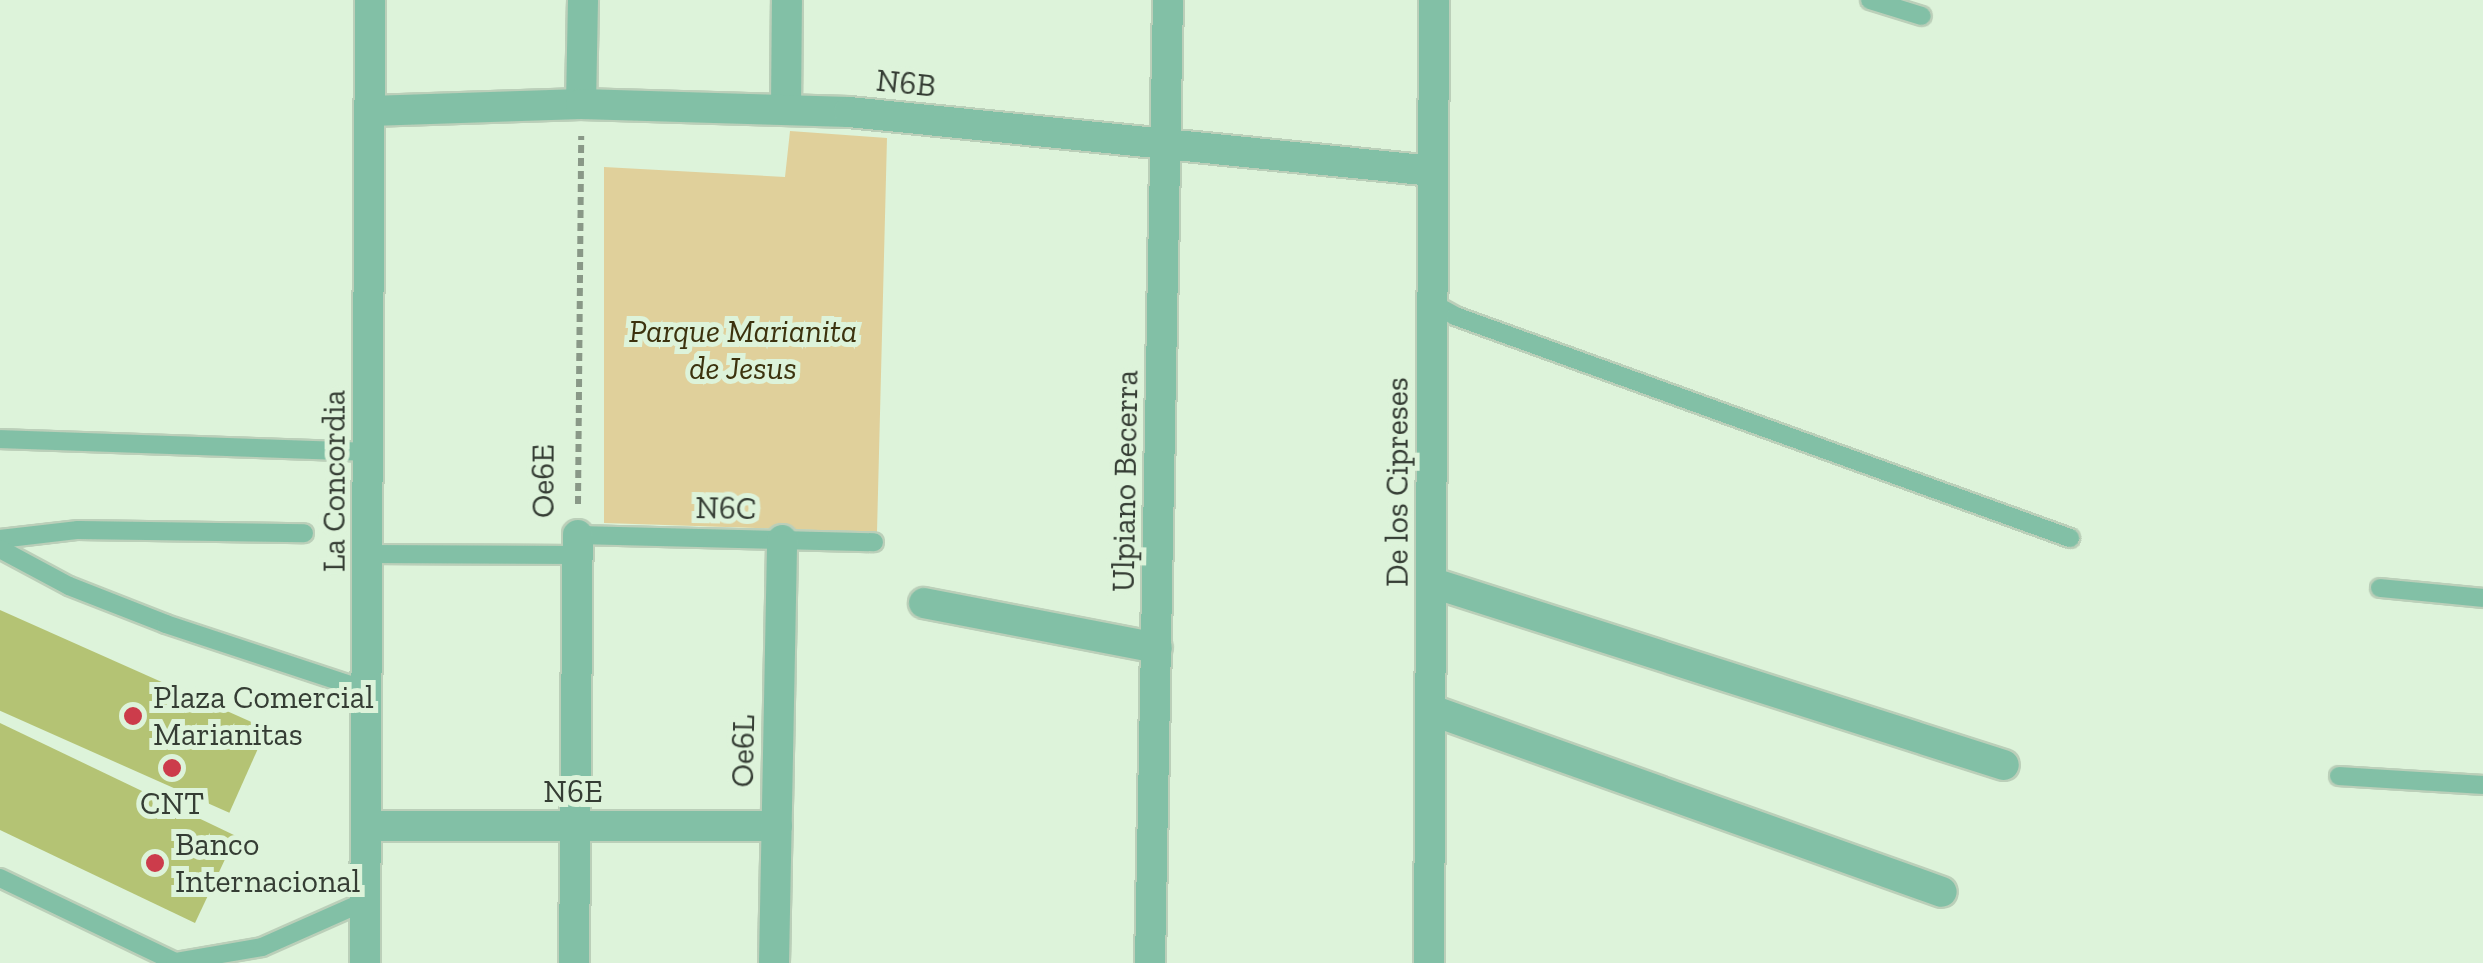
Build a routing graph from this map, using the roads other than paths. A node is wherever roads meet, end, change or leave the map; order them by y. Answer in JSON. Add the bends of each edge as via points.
{"nodes":[{"id":1,"x":370,"y":0,"type":"edge"},
{"id":2,"x":583,"y":0,"type":"edge"},
{"id":3,"x":787,"y":0,"type":"edge"},
{"id":4,"x":1168,"y":0,"type":"edge"},
{"id":5,"x":1434,"y":0,"type":"edge"},
{"id":6,"x":1870,"y":0,"type":"edge"},
{"id":7,"x":1922,"y":16,"type":"dead end"},
{"id":8,"x":582,"y":104,"type":"junction"},
{"id":9,"x":370,"y":110,"type":"junction"},
{"id":10,"x":786,"y":110,"type":"junction"},
{"id":11,"x":1167,"y":146,"type":"junction"},
{"id":12,"x":1433,"y":171,"type":"junction"},
{"id":13,"x":1430,"y":302,"type":"junction"},
{"id":14,"x":0,"y":439,"type":"edge"},
{"id":15,"x":369,"y":452,"type":"junction"},
{"id":16,"x":304,"y":533,"type":"dead end"},
{"id":17,"x":2070,"y":538,"type":"dead end"},
{"id":18,"x":0,"y":539,"type":"edge"},
{"id":19,"x":782,"y":540,"type":"junction"},
{"id":20,"x":874,"y":542,"type":"dead end"},
{"id":21,"x":578,"y":545,"type":"junction"},
{"id":22,"x":0,"y":549,"type":"edge"},
{"id":23,"x":368,"y":554,"type":"junction"},
{"id":24,"x":1432,"y":583,"type":"junction"},
{"id":25,"x":2380,"y":588,"type":"dead end"},
{"id":26,"x":2483,"y":598,"type":"edge"},
{"id":27,"x":924,"y":603,"type":"dead end"},
{"id":28,"x":1157,"y":648,"type":"junction"},
{"id":29,"x":369,"y":692,"type":"junction"},
{"id":30,"x":1431,"y":710,"type":"junction"},
{"id":31,"x":2004,"y":765,"type":"dead end"},
{"id":32,"x":2339,"y":776,"type":"dead end"},
{"id":33,"x":2483,"y":786,"type":"edge"},
{"id":34,"x":368,"y":826,"type":"junction"},
{"id":35,"x":576,"y":826,"type":"junction"},
{"id":36,"x":777,"y":826,"type":"junction"},
{"id":37,"x":0,"y":878,"type":"edge"},
{"id":38,"x":1942,"y":892,"type":"dead end"},
{"id":39,"x":368,"y":900,"type":"junction"},
{"id":40,"x":366,"y":963,"type":"edge"},
{"id":41,"x":574,"y":963,"type":"edge"},
{"id":42,"x":774,"y":963,"type":"edge"},
{"id":43,"x":1150,"y":963,"type":"edge"},
{"id":44,"x":1429,"y":963,"type":"edge"}],
"edges":[{"from":1,"to":9,"type":"street","name":"La Concordia"},
{"from":2,"to":8,"type":"street"},
{"from":3,"to":10,"type":"street"},
{"from":4,"to":11,"type":"street","name":"Ulpiano Becerra"},
{"from":5,"to":12,"type":"street","name":"De los Cipreses"},
{"from":6,"to":7,"type":"lane"},
{"from":8,"to":9,"type":"street","name":"N6B"},
{"from":8,"to":10,"type":"street","name":"N6B"},
{"from":9,"to":15,"type":"street","name":"La Concordia"},
{"from":10,"to":11,"type":"street","name":"N6B"},
{"from":11,"to":12,"type":"street","name":"N6B"},
{"from":11,"to":28,"type":"street","name":"Ulpiano Becerra"},
{"from":12,"to":13,"type":"street","name":"De los Cipreses"},
{"from":13,"to":17,"type":"lane"},
{"from":13,"to":24,"type":"street","name":"De los Cipreses"},
{"from":14,"to":15,"type":"lane"},
{"from":15,"to":23,"type":"street","name":"La Concordia"},
{"from":16,"to":18,"type":"lane","via":[[78,530]]},
{"from":19,"to":20,"type":"lane","name":"N6C"},
{"from":19,"to":21,"type":"lane","name":"N6C"},
{"from":19,"to":36,"type":"street","name":"Oe6L"},
{"from":21,"to":23,"type":"lane","name":"N6C"},
{"from":21,"to":35,"type":"street","name":"Oe6E"},
{"from":22,"to":29,"type":"lane","via":[[69,586],[166,624]]},
{"from":23,"to":29,"type":"street","name":"La Concordia"},
{"from":24,"to":30,"type":"street","name":"De los Cipreses"},
{"from":24,"to":31,"type":"street"},
{"from":25,"to":26,"type":"lane"},
{"from":27,"to":28,"type":"street"},
{"from":28,"to":43,"type":"street","name":"Ulpiano Becerra"},
{"from":29,"to":34,"type":"street","name":"La Concordia"},
{"from":30,"to":38,"type":"street"},
{"from":30,"to":44,"type":"street","name":"De los Cipreses"},
{"from":32,"to":33,"type":"lane"},
{"from":34,"to":35,"type":"street","name":"N6E"},
{"from":34,"to":39,"type":"street","name":"La Concordia"},
{"from":35,"to":36,"type":"street","name":"N6E"},
{"from":35,"to":41,"type":"street","name":"Oe6E"},
{"from":36,"to":42,"type":"street","name":"Oe6L"},
{"from":37,"to":39,"type":"lane","via":[[175,962],[262,947]]},
{"from":39,"to":40,"type":"street","name":"La Concordia"}]}
